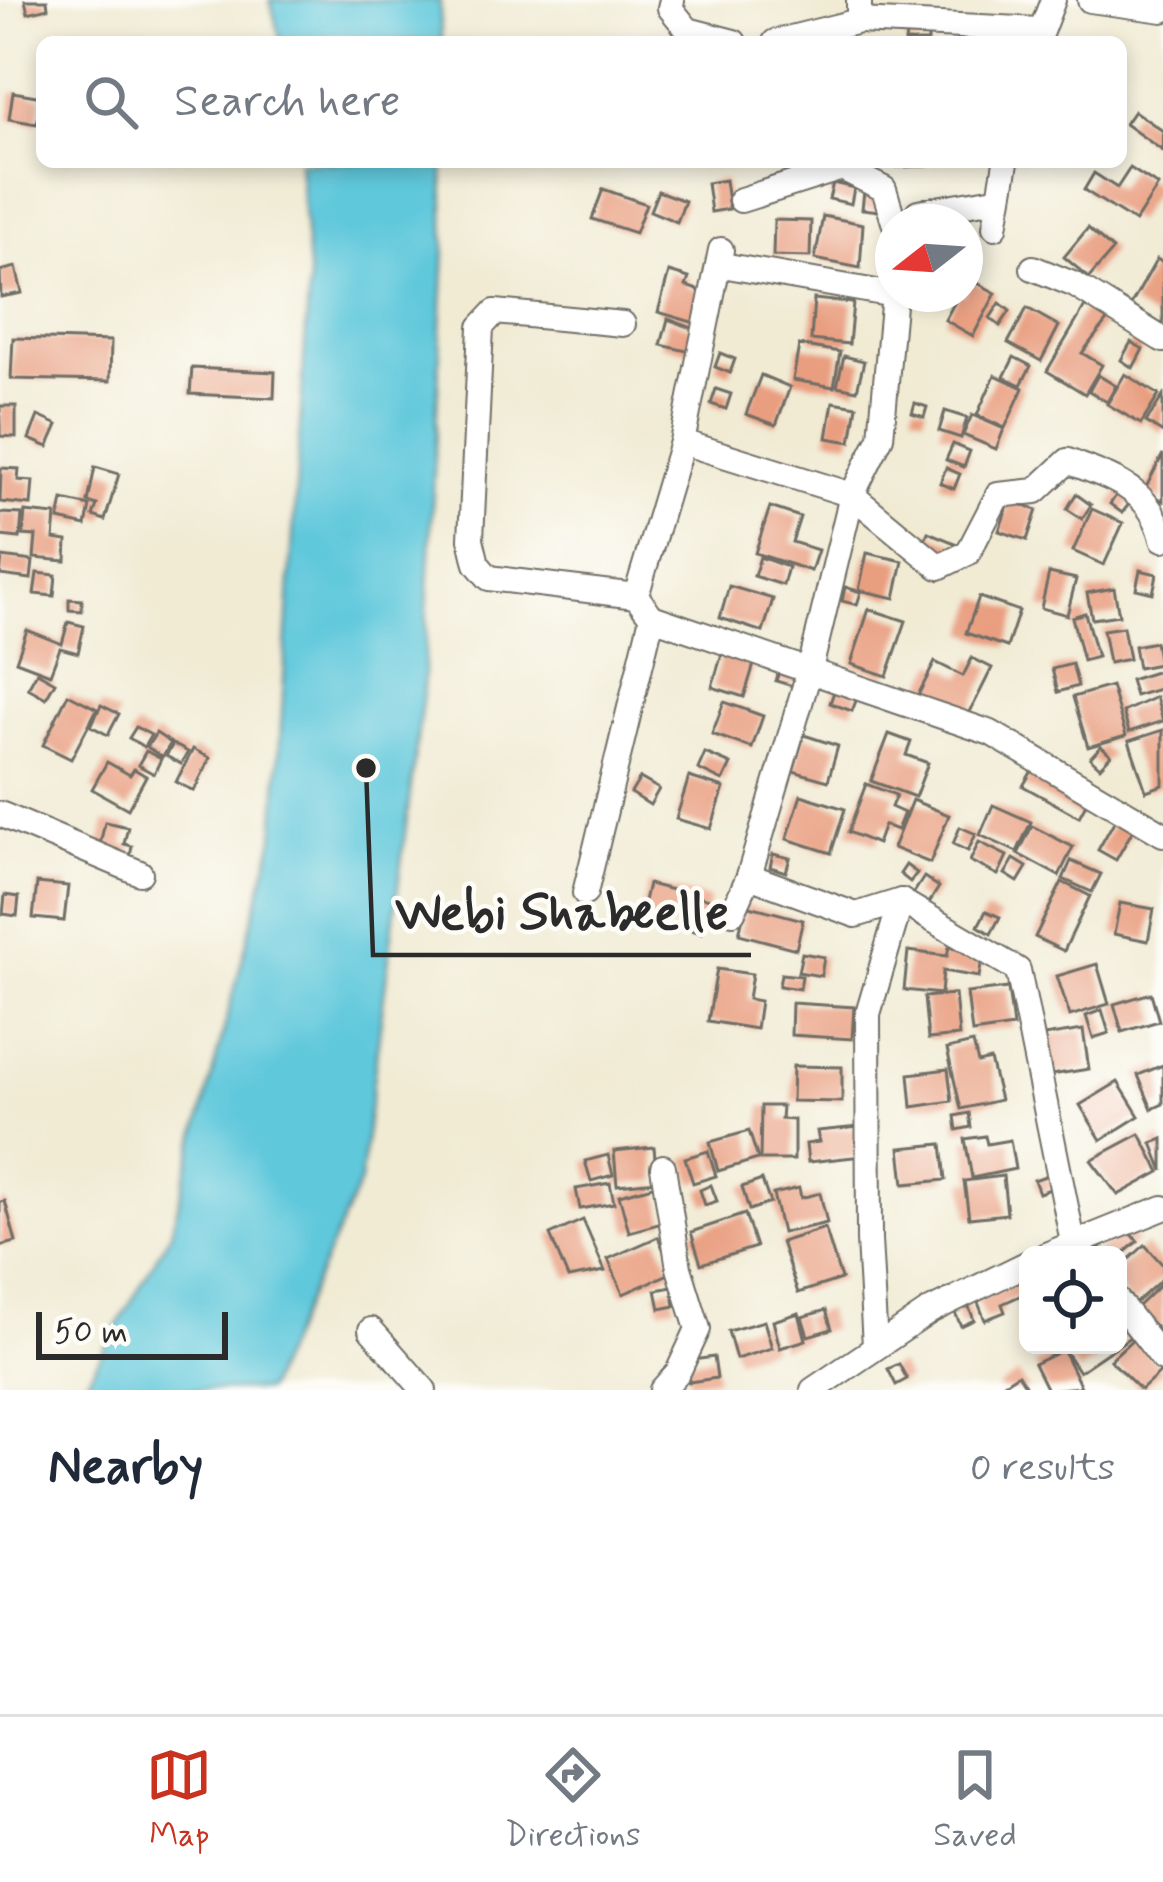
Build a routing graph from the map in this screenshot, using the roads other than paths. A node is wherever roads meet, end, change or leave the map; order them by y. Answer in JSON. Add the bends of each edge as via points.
{"nodes":[{"id":1,"x":672,"y":0,"type":"edge"},
{"id":2,"x":1053,"y":0,"type":"edge"},
{"id":3,"x":1090,"y":0,"type":"edge"},
{"id":4,"x":1163,"y":10,"type":"edge"},
{"id":5,"x":852,"y":23,"type":"edge"},
{"id":6,"x":711,"y":36,"type":"edge"},
{"id":7,"x":799,"y":36,"type":"edge"},
{"id":8,"x":1039,"y":36,"type":"edge"},
{"id":9,"x":833,"y":168,"type":"edge"},
{"id":10,"x":847,"y":168,"type":"edge"},
{"id":11,"x":1004,"y":168,"type":"edge"},
{"id":12,"x":996,"y":199,"type":"junction"},
{"id":13,"x":740,"y":200,"type":"dead end"},
{"id":14,"x":889,"y":204,"type":"edge"},
{"id":15,"x":966,"y":204,"type":"edge"},
{"id":16,"x":995,"y":227,"type":"dead end"},
{"id":17,"x":1033,"y":268,"type":"dead end"},
{"id":18,"x":875,"y":291,"type":"edge"},
{"id":19,"x":892,"y":312,"type":"edge"},
{"id":20,"x":622,"y":324,"type":"dead end"},
{"id":21,"x":1163,"y":340,"type":"edge"},
{"id":22,"x":682,"y":442,"type":"junction"},
{"id":23,"x":852,"y":495,"type":"junction"},
{"id":24,"x":1163,"y":539,"type":"edge"},
{"id":25,"x":644,"y":606,"type":"junction"},
{"id":26,"x":810,"y":669,"type":"junction"},
{"id":27,"x":0,"y":814,"type":"edge"},
{"id":28,"x":1163,"y":834,"type":"edge"},
{"id":29,"x":140,"y":873,"type":"dead end"},
{"id":30,"x":749,"y":876,"type":"junction"},
{"id":31,"x":584,"y":893,"type":"dead end"},
{"id":32,"x":901,"y":901,"type":"junction"},
{"id":33,"x":734,"y":912,"type":"dead end"},
{"id":34,"x":663,"y":1168,"type":"dead end"},
{"id":35,"x":1163,"y":1208,"type":"edge"},
{"id":36,"x":1078,"y":1246,"type":"edge"},
{"id":37,"x":1082,"y":1246,"type":"edge"},
{"id":38,"x":1019,"y":1267,"type":"edge"},
{"id":39,"x":1127,"y":1313,"type":"edge"},
{"id":40,"x":371,"y":1330,"type":"dead end"},
{"id":41,"x":875,"y":1346,"type":"junction"},
{"id":42,"x":1163,"y":1359,"type":"edge"},
{"id":43,"x":424,"y":1390,"type":"edge"},
{"id":44,"x":662,"y":1390,"type":"edge"},
{"id":45,"x":813,"y":1390,"type":"edge"}],
"edges":[{"from":1,"to":6,"type":"street","via":[[688,30]]},
{"from":2,"to":8,"type":"street"},
{"from":3,"to":4,"type":"street"},
{"from":5,"to":7,"type":"street"},
{"from":5,"to":8,"type":"street"},
{"from":9,"to":13,"type":"street"},
{"from":10,"to":14,"type":"street","via":[[884,189]]},
{"from":11,"to":12,"type":"street"},
{"from":12,"to":15,"type":"street"},
{"from":12,"to":16,"type":"street"},
{"from":17,"to":21,"type":"street"},
{"from":18,"to":22,"type":"street","via":[[721,257]]},
{"from":19,"to":23,"type":"street","via":[[880,437]]},
{"from":20,"to":25,"type":"street","via":[[495,312],[481,327],[471,539],[489,578]]},
{"from":22,"to":23,"type":"street"},
{"from":22,"to":25,"type":"street"},
{"from":23,"to":24,"type":"street","via":[[939,567],[968,553],[998,495],[1036,490],[1068,461],[1133,486]]},
{"from":23,"to":26,"type":"street"},
{"from":25,"to":26,"type":"street"},
{"from":25,"to":31,"type":"street"},
{"from":26,"to":28,"type":"street","via":[[991,733]]},
{"from":26,"to":30,"type":"street"},
{"from":27,"to":29,"type":"street"},
{"from":30,"to":32,"type":"street","via":[[856,915]]},
{"from":30,"to":33,"type":"street"},
{"from":32,"to":36,"type":"street","via":[[1018,970]]},
{"from":32,"to":41,"type":"street","via":[[868,1014]]},
{"from":34,"to":44,"type":"street","via":[[698,1329]]},
{"from":35,"to":37,"type":"street"},
{"from":38,"to":41,"type":"street"},
{"from":39,"to":42,"type":"street"},
{"from":40,"to":43,"type":"street"},
{"from":41,"to":45,"type":"street"}]}
